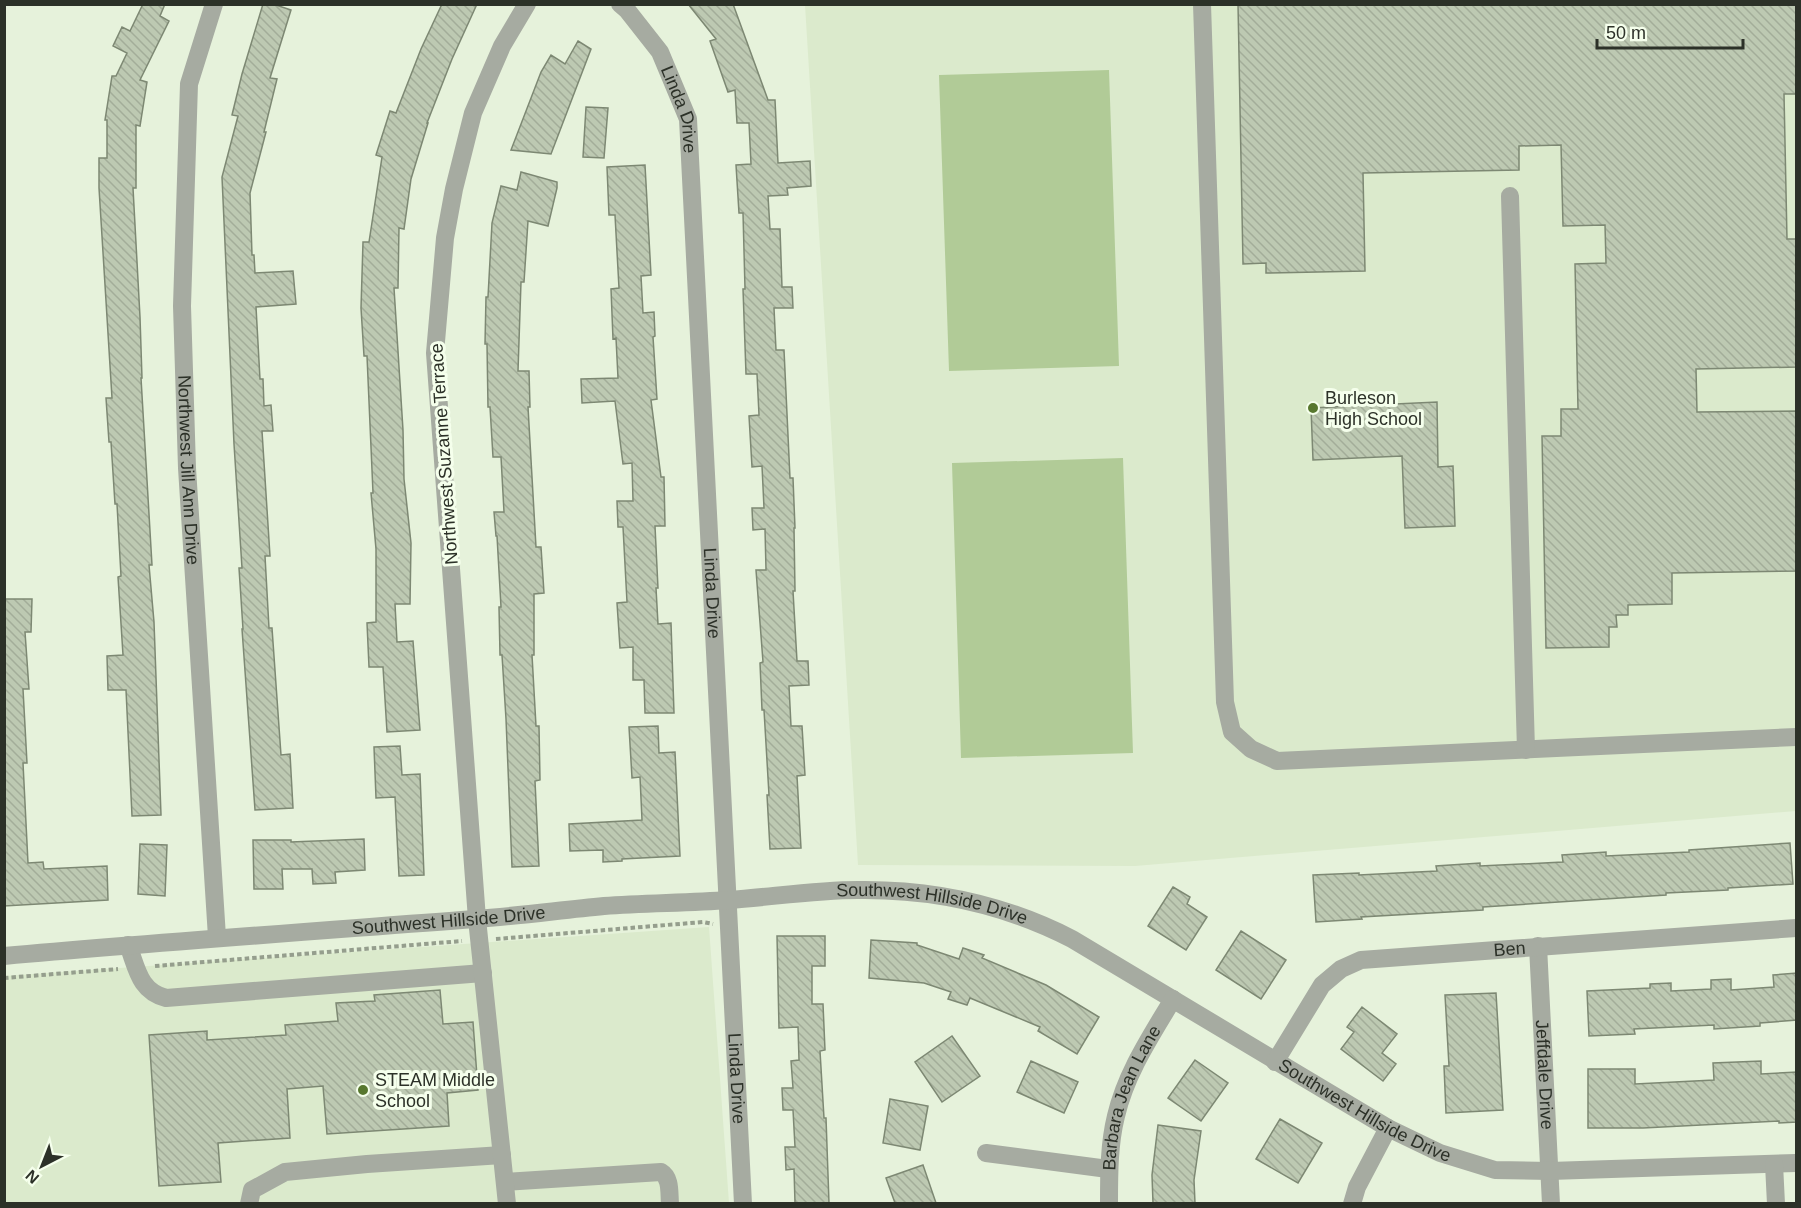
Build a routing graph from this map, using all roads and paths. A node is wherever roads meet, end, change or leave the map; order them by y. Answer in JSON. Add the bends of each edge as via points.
{"nodes":[{"id":1,"x":214,"y":4,"type":"edge"},
{"id":2,"x":527,"y":4,"type":"edge"},
{"id":3,"x":620,"y":4,"type":"edge"},
{"id":4,"x":1202,"y":4,"type":"edge"},
{"id":5,"x":1510,"y":195,"type":"dead end"},
{"id":6,"x":1797,"y":737,"type":"edge"},
{"id":7,"x":1526,"y":750,"type":"junction"},
{"id":8,"x":728,"y":900,"type":"junction"},
{"id":9,"x":477,"y":919,"type":"junction"},
{"id":10,"x":714,"y":924,"type":"dead end"},
{"id":11,"x":1797,"y":928,"type":"edge"},
{"id":12,"x":217,"y":937,"type":"junction"},
{"id":13,"x":479,"y":940,"type":"junction"},
{"id":14,"x":128,"y":945,"type":"junction"},
{"id":15,"x":1538,"y":946,"type":"junction"},
{"id":16,"x":4,"y":956,"type":"edge"},
{"id":17,"x":136,"y":967,"type":"junction"},
{"id":18,"x":483,"y":973,"type":"junction"},
{"id":19,"x":4,"y":978,"type":"edge"},
{"id":20,"x":1173,"y":999,"type":"junction"},
{"id":21,"x":1275,"y":1062,"type":"junction"},
{"id":22,"x":1388,"y":1128,"type":"junction"},
{"id":23,"x":986,"y":1153,"type":"dead end"},
{"id":24,"x":502,"y":1155,"type":"junction"},
{"id":25,"x":1797,"y":1163,"type":"edge"},
{"id":26,"x":1774,"y":1164,"type":"junction"},
{"id":27,"x":1108,"y":1168,"type":"junction"},
{"id":28,"x":1550,"y":1171,"type":"junction"},
{"id":29,"x":505,"y":1182,"type":"junction"},
{"id":30,"x":249,"y":1203,"type":"edge"},
{"id":31,"x":507,"y":1203,"type":"edge"},
{"id":32,"x":670,"y":1203,"type":"edge"},
{"id":33,"x":743,"y":1203,"type":"edge"},
{"id":34,"x":1109,"y":1203,"type":"edge"},
{"id":35,"x":1352,"y":1203,"type":"edge"},
{"id":36,"x":1551,"y":1203,"type":"edge"},
{"id":37,"x":1776,"y":1203,"type":"edge"}],
"edges":[{"from":1,"to":12,"type":"street","name":"Northwest Jill Ann Drive","via":[[189,84],[182,306],[187,468]]},
{"from":2,"to":9,"type":"street","name":"Northwest Suzanne Terrace","via":[[502,46],[472,113],[445,238],[435,353]]},
{"from":3,"to":8,"type":"street","name":"Linda Drive","via":[[660,52],[688,118]]},
{"from":4,"to":7,"type":"street","via":[[1225,702],[1232,732],[1251,749],[1277,761]]},
{"from":5,"to":7,"type":"street"},
{"from":6,"to":7,"type":"street"},
{"from":8,"to":9,"type":"street","name":"Southwest Hillside Drive","via":[[605,906]]},
{"from":8,"to":20,"type":"street","name":"Southwest Hillside Drive","via":[[858,890],[939,894],[1029,918]]},
{"from":8,"to":33,"type":"street","name":"Linda Drive"},
{"from":9,"to":12,"type":"street","name":"Southwest Hillside Drive"},
{"from":9,"to":13,"type":"street","name":"Northwest Suzanne Terrace"},
{"from":10,"to":13,"type":"path"},
{"from":11,"to":15,"type":"street","name":"Ben"},
{"from":12,"to":14,"type":"street","name":"Southwest Hillside Drive"},
{"from":13,"to":17,"type":"path"},
{"from":13,"to":18,"type":"street","name":"Northwest Suzanne Terrace"},
{"from":14,"to":16,"type":"street","name":"Southwest Hillside Drive"},
{"from":14,"to":17,"type":"street"},
{"from":15,"to":21,"type":"street","name":"Ben","via":[[1361,960],[1341,969],[1322,985]]},
{"from":15,"to":28,"type":"street","name":"Jeffdale Drive"},
{"from":17,"to":18,"type":"street","via":[[147,989],[160,997],[173,998]]},
{"from":17,"to":19,"type":"path"},
{"from":18,"to":24,"type":"street","name":"Northwest Suzanne Terrace"},
{"from":20,"to":21,"type":"street","name":"Southwest Hillside Drive"},
{"from":20,"to":27,"type":"street","name":"Barbara Jean Lane","via":[[1126,1083]]},
{"from":21,"to":22,"type":"street","name":"Southwest Hillside Drive"},
{"from":22,"to":28,"type":"street","name":"Southwest Hillside Drive","via":[[1440,1153],[1495,1170]]},
{"from":22,"to":35,"type":"street"},
{"from":23,"to":27,"type":"street"},
{"from":24,"to":29,"type":"street","name":"Northwest Suzanne Terrace"},
{"from":24,"to":30,"type":"street","via":[[285,1172],[252,1190]]},
{"from":25,"to":26,"type":"street","name":"Southwest Hillside Drive"},
{"from":26,"to":28,"type":"street","name":"Southwest Hillside Drive"},
{"from":26,"to":37,"type":"street"},
{"from":27,"to":34,"type":"street","name":"Barbara Jean Lane"},
{"from":28,"to":36,"type":"street","name":"Jeffdale Drive"},
{"from":29,"to":31,"type":"street","name":"Northwest Suzanne Terrace"},
{"from":29,"to":32,"type":"street","via":[[661,1172],[668,1179]]}]}
